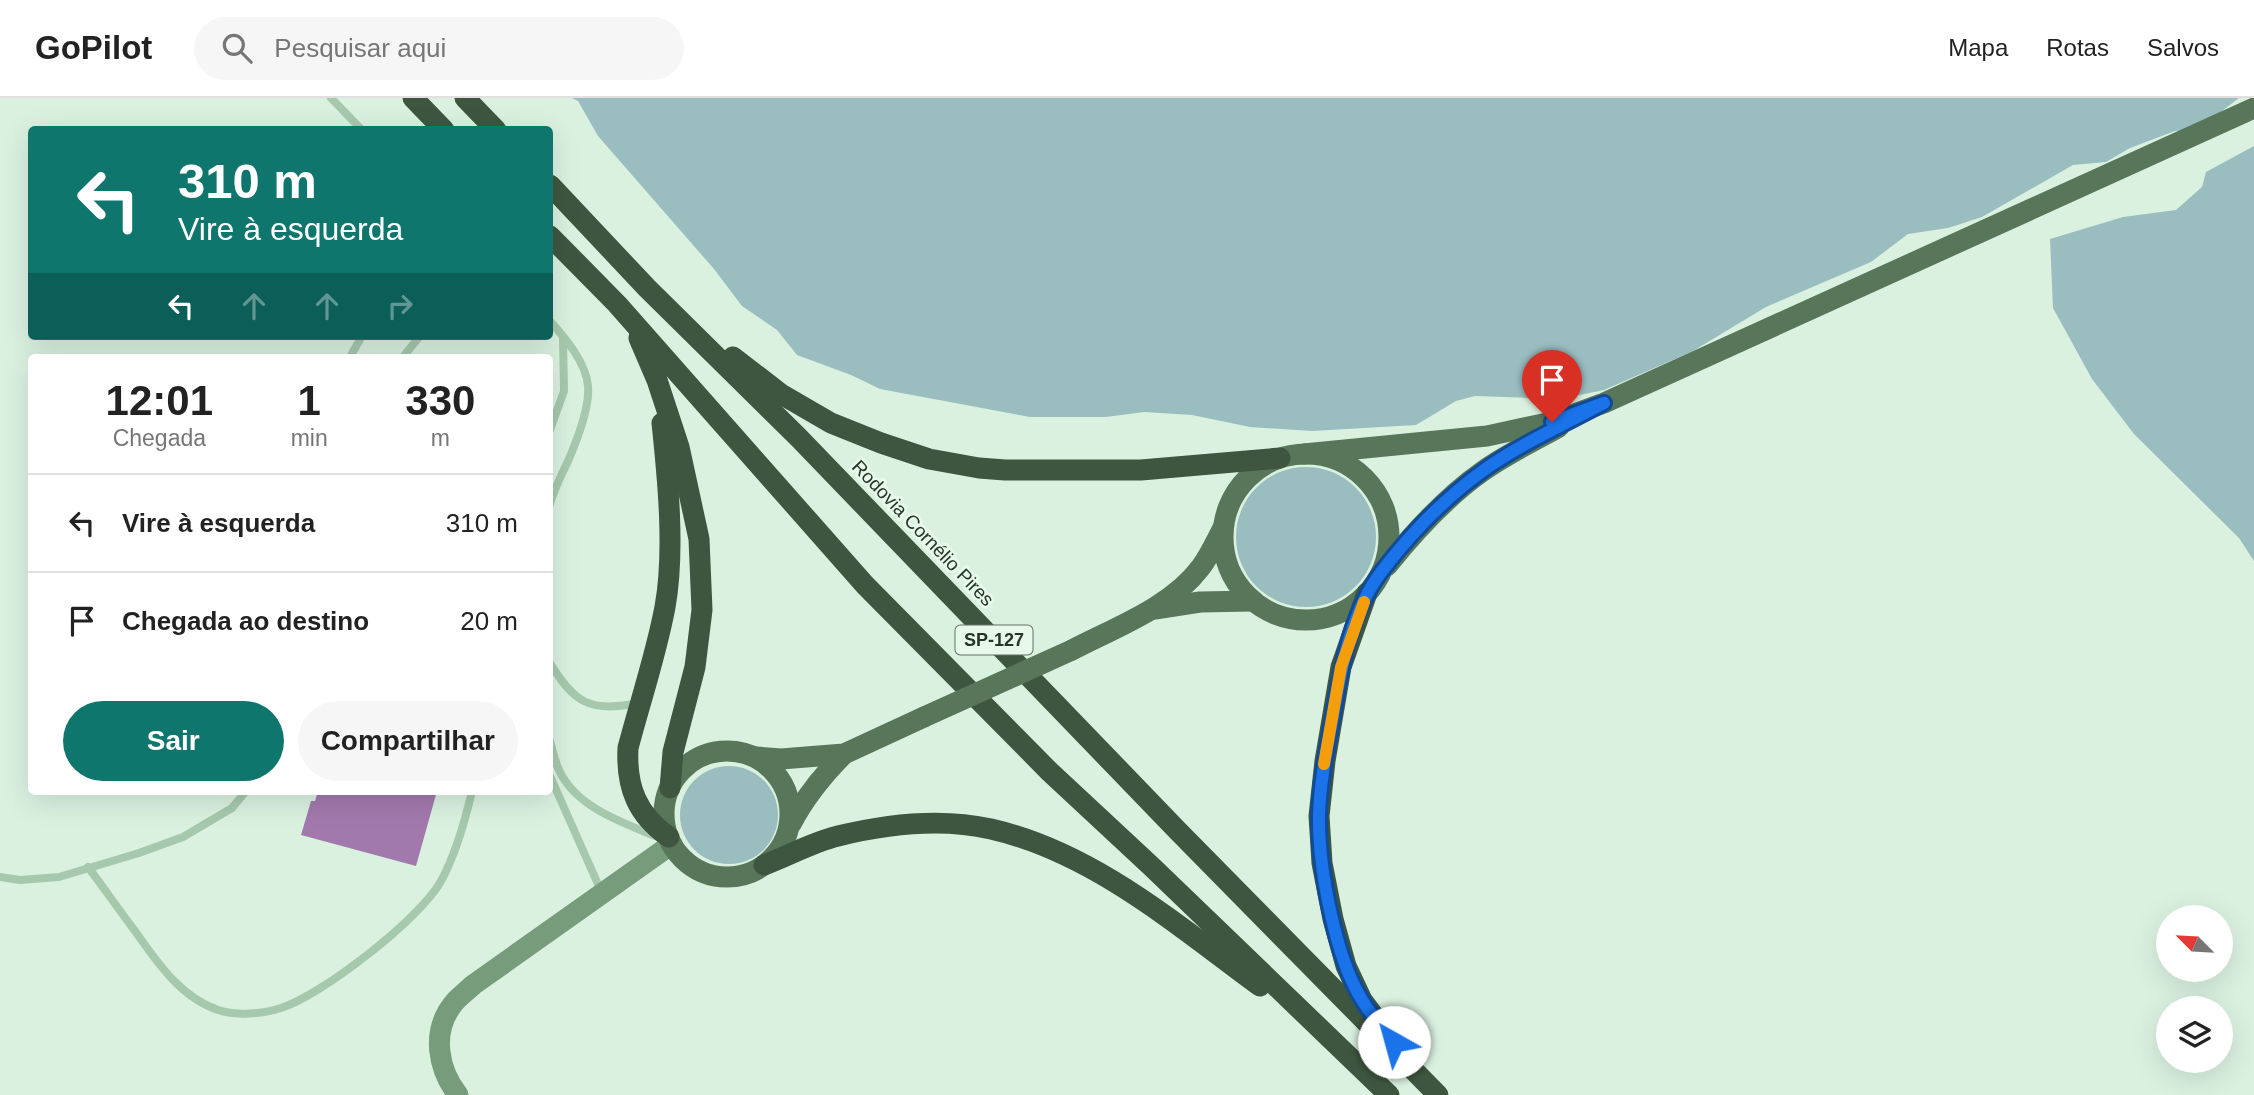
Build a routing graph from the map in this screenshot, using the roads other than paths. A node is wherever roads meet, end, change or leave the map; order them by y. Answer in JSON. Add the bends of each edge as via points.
{"nodes":[{"id":1,"x":331,"y":98,"type":"edge"},
{"id":2,"x":413,"y":98,"type":"edge"},
{"id":3,"x":465,"y":98,"type":"edge"},
{"id":4,"x":2254,"y":108,"type":"edge"},
{"id":5,"x":358,"y":126,"type":"edge"},
{"id":6,"x":440,"y":126,"type":"edge"},
{"id":7,"x":492,"y":126,"type":"edge"},
{"id":8,"x":553,"y":188,"type":"edge"},
{"id":9,"x":553,"y":239,"type":"edge"},
{"id":10,"x":647,"y":288,"type":"junction"},
{"id":11,"x":617,"y":304,"type":"junction"},
{"id":12,"x":553,"y":324,"type":"edge"},
{"id":13,"x":563,"y":336,"type":"junction"},
{"id":14,"x":417,"y":340,"type":"edge"},
{"id":15,"x":405,"y":354,"type":"edge"},
{"id":16,"x":657,"y":380,"type":"junction"},
{"id":17,"x":1604,"y":403,"type":"junction"},
{"id":18,"x":553,"y":422,"type":"edge"},
{"id":19,"x":1304,"y":454,"type":"junction"},
{"id":20,"x":1280,"y":458,"type":"junction"},
{"id":21,"x":553,"y":497,"type":"edge"},
{"id":22,"x":1223,"y":528,"type":"junction"},
{"id":23,"x":1381,"y":572,"type":"junction"},
{"id":24,"x":1367,"y":593,"type":"junction"},
{"id":25,"x":1253,"y":601,"type":"junction"},
{"id":26,"x":1149,"y":610,"type":"junction"},
{"id":27,"x":553,"y":668,"type":"edge"},
{"id":28,"x":641,"y":702,"type":"junction"},
{"id":29,"x":553,"y":751,"type":"edge"},
{"id":30,"x":844,"y":754,"type":"junction"},
{"id":31,"x":755,"y":757,"type":"junction"},
{"id":32,"x":560,"y":774,"type":"junction"},
{"id":33,"x":553,"y":776,"type":"edge"},
{"id":34,"x":553,"y":784,"type":"edge"},
{"id":35,"x":670,"y":788,"type":"junction"},
{"id":36,"x":243,"y":795,"type":"edge"},
{"id":37,"x":471,"y":795,"type":"edge"},
{"id":38,"x":789,"y":829,"type":"junction"},
{"id":39,"x":671,"y":841,"type":"junction"},
{"id":40,"x":764,"y":865,"type":"junction"},
{"id":41,"x":88,"y":867,"type":"junction"},
{"id":42,"x":0,"y":877,"type":"edge"},
{"id":43,"x":602,"y":894,"type":"junction"},
{"id":44,"x":1325,"y":1033,"type":"junction"},
{"id":45,"x":1432,"y":1090,"type":"edge"},
{"id":46,"x":458,"y":1095,"type":"edge"},
{"id":47,"x":1389,"y":1095,"type":"edge"}],
"edges":[{"from":1,"to":5,"type":"lane"},
{"from":2,"to":6,"type":"highway"},
{"from":3,"to":7,"type":"highway"},
{"from":4,"to":17,"type":"main road"},
{"from":8,"to":10,"type":"highway","name":"Rodovia Cornélio Pires","number":"SP-127"},
{"from":9,"to":11,"type":"highway","number":"SP-127"},
{"from":10,"to":20,"type":"highway","via":[[781,394],[831,423],[929,458],[1005,470],[1141,470]]},
{"from":10,"to":45,"type":"highway","name":"Rodovia Cornélio Pires","number":"SP-127","via":[[799,438]]},
{"from":11,"to":16,"type":"highway"},
{"from":11,"to":44,"type":"highway","number":"SP-127","via":[[865,585],[1049,772]]},
{"from":12,"to":13,"type":"lane"},
{"from":13,"to":18,"type":"lane","via":[[564,391]]},
{"from":13,"to":21,"type":"lane","via":[[585,372],[588,401]]},
{"from":14,"to":15,"type":"lane"},
{"from":16,"to":28,"type":"highway","via":[[669,566],[666,606]]},
{"from":16,"to":35,"type":"highway","via":[[679,447],[699,539],[702,610]]},
{"from":17,"to":19,"type":"main road","via":[[1552,422],[1487,436]]},
{"from":17,"to":23,"type":"main road","via":[[1484,470],[1413,533]]},
{"from":19,"to":20,"type":"main road"},
{"from":19,"to":23,"type":"main road","via":[[1331,457],[1356,470],[1376,491],[1387,517],[1389,545]]},
{"from":20,"to":22,"type":"main road","via":[[1259,468],[1242,485],[1229,505]]},
{"from":22,"to":25,"type":"main road","via":[[1225,555],[1235,581]]},
{"from":22,"to":26,"type":"main road","via":[[1201,567]]},
{"from":23,"to":24,"type":"main road"},
{"from":24,"to":25,"type":"main road","via":[[1348,609],[1324,618],[1299,620],[1274,614]]},
{"from":24,"to":45,"type":"highway","via":[[1341,667],[1325,761],[1319,816],[1322,863],[1346,966],[1362,1000]]},
{"from":25,"to":26,"type":"main road","via":[[1200,602]]},
{"from":26,"to":30,"type":"main road","bridge":true},
{"from":27,"to":28,"type":"lane","via":[[573,694],[593,705],[613,708]]},
{"from":28,"to":39,"type":"highway","via":[[628,748],[629,778],[641,809]]},
{"from":29,"to":32,"type":"lane"},
{"from":30,"to":31,"type":"main road"},
{"from":30,"to":38,"type":"main road","via":[[820,778]]},
{"from":31,"to":35,"type":"main road","via":[[736,751],[716,752],[681,771]]},
{"from":31,"to":38,"type":"main road","via":[[773,770],[785,787]]},
{"from":32,"to":33,"type":"lane"},
{"from":32,"to":39,"type":"lane","via":[[578,796],[613,819]]},
{"from":34,"to":43,"type":"lane"},
{"from":35,"to":39,"type":"main road","via":[[665,824]]},
{"from":36,"to":41,"type":"lane","via":[[232,808],[183,837]]},
{"from":37,"to":41,"type":"lane","via":[[440,883],[412,918],[307,997],[279,1009],[248,1014],[219,1011],[195,999],[168,976]]},
{"from":38,"to":40,"type":"main road"},
{"from":39,"to":40,"type":"main road","via":[[683,860],[701,872],[744,875]]},
{"from":39,"to":43,"type":"street"},
{"from":40,"to":44,"type":"highway","via":[[836,836],[889,827],[940,823],[991,829],[1056,850],[1121,886]]},
{"from":41,"to":42,"type":"lane","via":[[58,877]]},
{"from":43,"to":46,"type":"street","via":[[453,1003],[439,1048],[443,1072]]},
{"from":44,"to":47,"type":"highway","number":"SP-127"}]}
